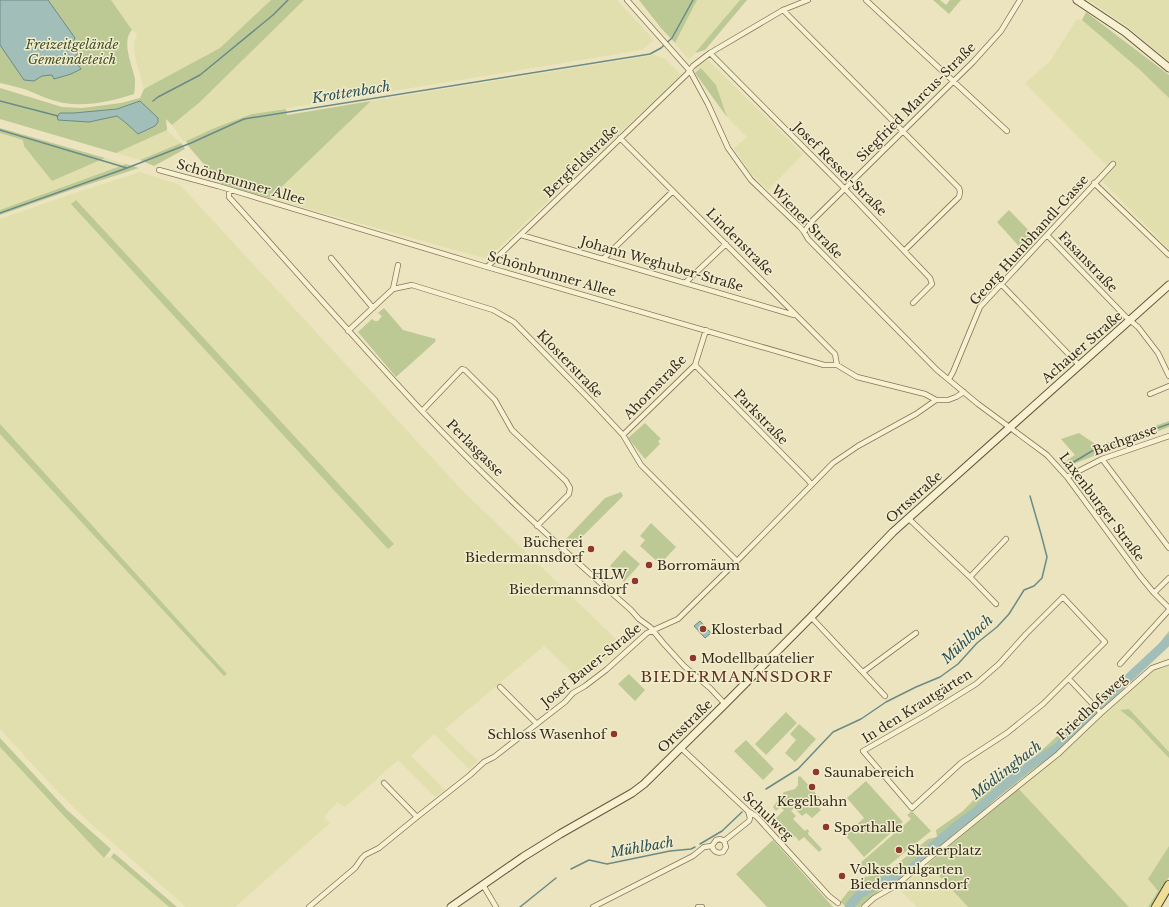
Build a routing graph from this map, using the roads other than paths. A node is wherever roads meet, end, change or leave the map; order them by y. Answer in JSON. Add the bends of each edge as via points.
{"nodes":[{"id":1,"x":627,"y":0,"type":"edge"},
{"id":2,"x":808,"y":0,"type":"edge"},
{"id":3,"x":866,"y":0,"type":"edge"},
{"id":4,"x":1020,"y":0,"type":"edge"},
{"id":5,"x":1078,"y":0,"type":"edge"},
{"id":6,"x":783,"y":10,"type":"junction"},
{"id":7,"x":710,"y":53,"type":"junction"},
{"id":8,"x":1169,"y":68,"type":"edge"},
{"id":9,"x":690,"y":71,"type":"junction"},
{"id":10,"x":954,"y":80,"type":"junction"},
{"id":11,"x":903,"y":131,"type":"junction"},
{"id":12,"x":1007,"y":131,"type":"dead end"},
{"id":13,"x":620,"y":138,"type":"junction"},
{"id":14,"x":1113,"y":164,"type":"dead end"},
{"id":15,"x":159,"y":170,"type":"dead end"},
{"id":16,"x":1094,"y":183,"type":"junction"},
{"id":17,"x":845,"y":189,"type":"junction"},
{"id":18,"x":230,"y":190,"type":"junction"},
{"id":19,"x":674,"y":191,"type":"junction"},
{"id":20,"x":804,"y":232,"type":"junction"},
{"id":21,"x":521,"y":235,"type":"junction"},
{"id":22,"x":1047,"y":235,"type":"junction"},
{"id":23,"x":726,"y":244,"type":"junction"},
{"id":24,"x":905,"y":250,"type":"junction"},
{"id":25,"x":1169,"y":255,"type":"edge"},
{"id":26,"x":330,"y":258,"type":"dead end"},
{"id":27,"x":603,"y":259,"type":"junction"},
{"id":28,"x":398,"y":265,"type":"dead end"},
{"id":29,"x":487,"y":266,"type":"junction"},
{"id":30,"x":685,"y":283,"type":"junction"},
{"id":31,"x":1002,"y":285,"type":"junction"},
{"id":32,"x":1169,"y":286,"type":"edge"},
{"id":33,"x":393,"y":289,"type":"junction"},
{"id":34,"x":913,"y":303,"type":"dead end"},
{"id":35,"x":373,"y":308,"type":"junction"},
{"id":36,"x":796,"y":315,"type":"junction"},
{"id":37,"x":1130,"y":320,"type":"junction"},
{"id":38,"x":706,"y":330,"type":"junction"},
{"id":39,"x":348,"y":331,"type":"junction"},
{"id":40,"x":695,"y":365,"type":"junction"},
{"id":41,"x":837,"y":365,"type":"junction"},
{"id":42,"x":1079,"y":365,"type":"junction"},
{"id":43,"x":1169,"y":376,"type":"edge"},
{"id":44,"x":948,"y":379,"type":"junction"},
{"id":45,"x":1169,"y":386,"type":"edge"},
{"id":46,"x":964,"y":392,"type":"junction"},
{"id":47,"x":1150,"y":394,"type":"dead end"},
{"id":48,"x":936,"y":400,"type":"junction"},
{"id":49,"x":422,"y":411,"type":"junction"},
{"id":50,"x":1010,"y":426,"type":"junction"},
{"id":51,"x":624,"y":435,"type":"junction"},
{"id":52,"x":1169,"y":436,"type":"edge"},
{"id":53,"x":1102,"y":458,"type":"junction"},
{"id":54,"x":1067,"y":477,"type":"junction"},
{"id":55,"x":811,"y":484,"type":"junction"},
{"id":56,"x":908,"y":518,"type":"junction"},
{"id":57,"x":537,"y":526,"type":"junction"},
{"id":58,"x":1006,"y":539,"type":"dead end"},
{"id":59,"x":1169,"y":548,"type":"edge"},
{"id":60,"x":737,"y":561,"type":"junction"},
{"id":61,"x":970,"y":577,"type":"junction"},
{"id":62,"x":1169,"y":578,"type":"edge"},
{"id":63,"x":1154,"y":593,"type":"junction"},
{"id":64,"x":996,"y":604,"type":"dead end"},
{"id":65,"x":1169,"y":609,"type":"edge"},
{"id":66,"x":811,"y":617,"type":"junction"},
{"id":67,"x":653,"y":630,"type":"junction"},
{"id":68,"x":916,"y":633,"type":"dead end"},
{"id":69,"x":1169,"y":662,"type":"edge"},
{"id":70,"x":1120,"y":664,"type":"dead end"},
{"id":71,"x":863,"y":672,"type":"junction"},
{"id":72,"x":1069,"y":679,"type":"junction"},
{"id":73,"x":500,"y":687,"type":"dead end"},
{"id":74,"x":885,"y":696,"type":"dead end"},
{"id":75,"x":725,"y":704,"type":"junction"},
{"id":76,"x":1101,"y":713,"type":"junction"},
{"id":77,"x":537,"y":724,"type":"junction"},
{"id":78,"x":680,"y":747,"type":"junction"},
{"id":79,"x":384,"y":783,"type":"dead end"},
{"id":80,"x":746,"y":810,"type":"junction"},
{"id":81,"x":417,"y":816,"type":"junction"},
{"id":82,"x":724,"y":841,"type":"junction"},
{"id":83,"x":712,"y":846,"type":"junction"},
{"id":84,"x":483,"y":885,"type":"junction"},
{"id":85,"x":1169,"y":885,"type":"edge"},
{"id":86,"x":838,"y":903,"type":"dead end"},
{"id":87,"x":309,"y":907,"type":"edge"},
{"id":88,"x":451,"y":907,"type":"edge"},
{"id":89,"x":496,"y":907,"type":"edge"},
{"id":90,"x":593,"y":907,"type":"edge"},
{"id":91,"x":698,"y":907,"type":"edge"},
{"id":92,"x":702,"y":907,"type":"edge"},
{"id":93,"x":864,"y":907,"type":"edge"},
{"id":94,"x":1156,"y":907,"type":"edge"}],
"edges":[{"from":1,"to":9,"type":"street","name":"Wiener Straße"},
{"from":2,"to":6,"type":"street","name":"Bergfeldstraße"},
{"from":3,"to":10,"type":"street"},
{"from":4,"to":10,"type":"street","name":"Siegfried Marcus-Straße","via":[[1001,31]]},
{"from":5,"to":8,"type":"street","via":[[1125,32]]},
{"from":6,"to":7,"type":"street","name":"Bergfeldstraße"},
{"from":6,"to":11,"type":"street"},
{"from":7,"to":9,"type":"street","name":"Bergfeldstraße"},
{"from":7,"to":17,"type":"street","name":"Josef Ressel-Straße"},
{"from":9,"to":13,"type":"street","name":"Bergfeldstraße"},
{"from":9,"to":20,"type":"street","name":"Wiener Straße","via":[[728,148],[751,180]]},
{"from":10,"to":11,"type":"street","name":"Siegfried Marcus-Straße"},
{"from":10,"to":12,"type":"street"},
{"from":11,"to":17,"type":"street","name":"Siegfried Marcus-Straße"},
{"from":11,"to":24,"type":"street","via":[[959,188],[960,192],[959,197]]},
{"from":13,"to":19,"type":"street","name":"Lindenstraße"},
{"from":13,"to":21,"type":"street","name":"Bergfeldstraße"},
{"from":14,"to":16,"type":"street","name":"Georg Humbhandl-Gasse"},
{"from":15,"to":18,"type":"street","name":"Schönbrunner Allee"},
{"from":16,"to":22,"type":"street","name":"Georg Humbhandl-Gasse"},
{"from":16,"to":25,"type":"street"},
{"from":17,"to":20,"type":"street","name":"Siegfried Marcus-Straße"},
{"from":17,"to":24,"type":"street","name":"Josef Ressel-Straße"},
{"from":18,"to":29,"type":"street","name":"Schönbrunner Allee"},
{"from":18,"to":39,"type":"street","name":"Perlasgasse","via":[[230,197]]},
{"from":19,"to":23,"type":"street","name":"Lindenstraße"},
{"from":19,"to":27,"type":"street"},
{"from":20,"to":44,"type":"street","name":"Wiener Straße","via":[[808,239]]},
{"from":21,"to":27,"type":"street","name":"Johann Weghuber-Straße"},
{"from":21,"to":29,"type":"street","name":"Bergfeldstraße"},
{"from":22,"to":31,"type":"street","name":"Georg Humbhandl-Gasse"},
{"from":22,"to":37,"type":"street","name":"Fasanstraße"},
{"from":23,"to":30,"type":"street"},
{"from":23,"to":36,"type":"street","name":"Lindenstraße"},
{"from":24,"to":34,"type":"street","name":"Josef Ressel-Straße","via":[[930,278],[932,284]]},
{"from":26,"to":35,"type":"street"},
{"from":27,"to":30,"type":"street","name":"Johann Weghuber-Straße"},
{"from":28,"to":33,"type":"street"},
{"from":29,"to":38,"type":"street","name":"Schönbrunner Allee"},
{"from":30,"to":36,"type":"street","name":"Johann Weghuber-Straße"},
{"from":31,"to":42,"type":"street"},
{"from":31,"to":44,"type":"street","name":"Georg Humbhandl-Gasse","via":[[980,308]]},
{"from":32,"to":37,"type":"street","name":"Achauer Straße"},
{"from":33,"to":35,"type":"street"},
{"from":33,"to":51,"type":"street","name":"Klosterstraße","via":[[412,285],[494,310],[514,322]]},
{"from":35,"to":39,"type":"street"},
{"from":36,"to":41,"type":"street","name":"Lindenstraße","via":[[835,354]]},
{"from":37,"to":42,"type":"street","name":"Achauer Straße"},
{"from":37,"to":43,"type":"street","name":"Fasanstraße","via":[[1158,353]]},
{"from":38,"to":40,"type":"street","name":"Ahornstraße"},
{"from":38,"to":41,"type":"street","name":"Schönbrunner Allee","via":[[824,365]]},
{"from":39,"to":49,"type":"street","name":"Perlasgasse"},
{"from":40,"to":51,"type":"street","name":"Ahornstraße"},
{"from":40,"to":55,"type":"street","name":"Parkstraße"},
{"from":41,"to":48,"type":"street","name":"Schönbrunner Allee","via":[[857,377],[925,394]]},
{"from":42,"to":50,"type":"street","name":"Achauer Straße"},
{"from":44,"to":46,"type":"street","name":"Wiener Straße"},
{"from":45,"to":47,"type":"street"},
{"from":46,"to":48,"type":"street","name":"Josef Bauer-Straße","via":[[948,400]]},
{"from":46,"to":50,"type":"street","name":"Wiener Straße"},
{"from":48,"to":55,"type":"street","name":"Josef Bauer-Straße","via":[[833,462]]},
{"from":49,"to":57,"type":"street","name":"Perlasgasse"},
{"from":49,"to":57,"type":"street","via":[[462,369],[466,370],[495,400],[512,430],[566,481],[570,488],[569,494]]},
{"from":50,"to":54,"type":"street","name":"Laxenburger Straße","via":[[1048,454]]},
{"from":50,"to":56,"type":"street","name":"Ortsstraße"},
{"from":51,"to":60,"type":"street","name":"Klosterstraße","via":[[641,465]]},
{"from":52,"to":53,"type":"street","name":"Bachgasse"},
{"from":53,"to":54,"type":"street","name":"Bachgasse"},
{"from":53,"to":59,"type":"street"},
{"from":54,"to":63,"type":"street","name":"Laxenburger Straße"},
{"from":55,"to":60,"type":"street","name":"Josef Bauer-Straße"},
{"from":56,"to":61,"type":"street"},
{"from":56,"to":66,"type":"street","name":"Ortsstraße"},
{"from":57,"to":67,"type":"street","name":"Perlasgasse"},
{"from":58,"to":61,"type":"street"},
{"from":60,"to":67,"type":"street","name":"Josef Bauer-Straße","via":[[678,619]]},
{"from":61,"to":64,"type":"street"},
{"from":62,"to":63,"type":"street"},
{"from":63,"to":65,"type":"street","name":"Laxenburger Straße"},
{"from":65,"to":70,"type":"street"},
{"from":66,"to":71,"type":"street"},
{"from":66,"to":75,"type":"street","name":"Ortsstraße"},
{"from":67,"to":75,"type":"street","name":"Perlasgasse","via":[[684,666]]},
{"from":67,"to":77,"type":"street","name":"Josef Bauer-Straße"},
{"from":68,"to":71,"type":"street"},
{"from":69,"to":76,"type":"street","name":"Friedhofsweg","via":[[1152,668]]},
{"from":71,"to":74,"type":"street"},
{"from":72,"to":72,"type":"street","name":"In den Krautgärten","via":[[1105,642],[1063,597],[999,664],[976,684],[863,751],[912,808],[961,763],[1007,733]]},
{"from":72,"to":76,"type":"street"},
{"from":73,"to":77,"type":"street"},
{"from":75,"to":78,"type":"street","name":"Ortsstraße"},
{"from":76,"to":93,"type":"street","name":"Friedhofsweg","via":[[1058,754],[895,886]]},
{"from":77,"to":81,"type":"street","name":"Josef Bauer-Straße","via":[[484,762]]},
{"from":78,"to":80,"type":"street","name":"Schulweg"},
{"from":78,"to":84,"type":"street","name":"Ortsstraße","via":[[632,793],[560,834]]},
{"from":79,"to":81,"type":"street"},
{"from":80,"to":82,"type":"street","via":[[749,821]]},
{"from":80,"to":86,"type":"street","name":"Schulweg","via":[[756,816]]},
{"from":81,"to":87,"type":"street","name":"Josef Bauer-Straße","via":[[380,848],[362,858],[355,868]]},
{"from":82,"to":83,"type":"street","via":[[716,840]]},
{"from":82,"to":83,"type":"street","via":[[726,847],[721,853],[716,852]]},
{"from":83,"to":90,"type":"street","via":[[704,847],[693,856]]},
{"from":84,"to":88,"type":"street","name":"Ortsstraße"},
{"from":84,"to":89,"type":"street"},
{"from":85,"to":94,"type":"main road"},
{"from":91,"to":92,"type":"street"}]}
